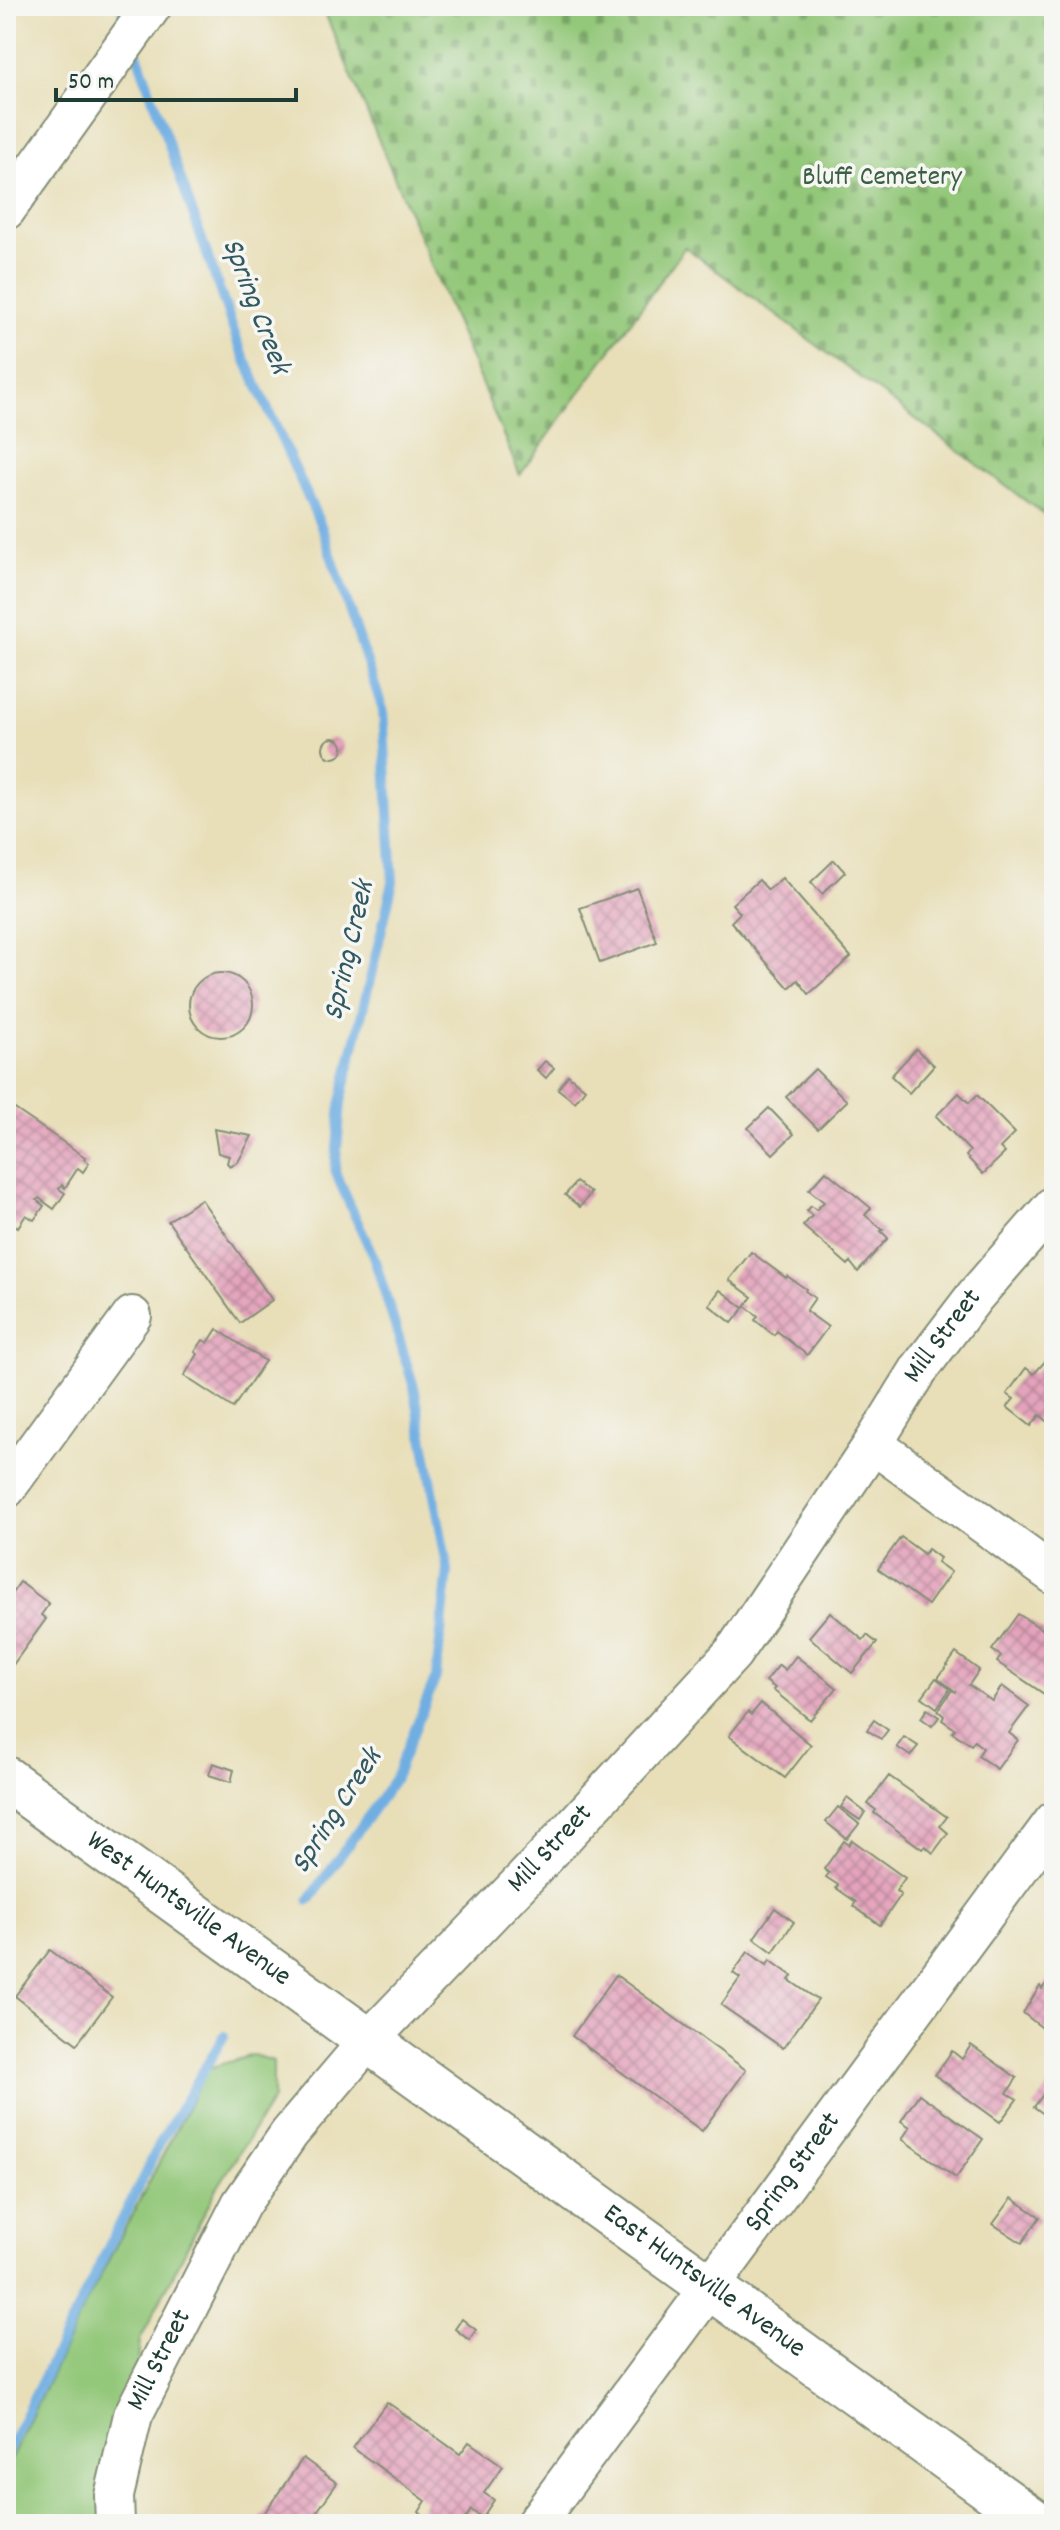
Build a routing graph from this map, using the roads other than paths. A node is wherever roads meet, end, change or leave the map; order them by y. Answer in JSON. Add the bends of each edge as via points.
{"nodes":[{"id":1,"x":152,"y":6,"type":"edge"},
{"id":2,"x":6,"y":210,"type":"edge"},
{"id":3,"x":1054,"y":1205,"type":"edge"},
{"id":4,"x":132,"y":1316,"type":"dead end"},
{"id":5,"x":873,"y":1444,"type":"junction"},
{"id":6,"x":6,"y":1489,"type":"edge"},
{"id":7,"x":1054,"y":1575,"type":"edge"},
{"id":8,"x":6,"y":1779,"type":"edge"},
{"id":9,"x":1054,"y":1821,"type":"edge"},
{"id":10,"x":367,"y":2042,"type":"junction"},
{"id":11,"x":711,"y":2288,"type":"junction"},
{"id":12,"x":115,"y":2524,"type":"edge"},
{"id":13,"x":535,"y":2524,"type":"edge"},
{"id":14,"x":1038,"y":2524,"type":"edge"}],
"edges":[{"from":1,"to":2,"type":"street"},
{"from":3,"to":5,"type":"street","name":"Mill Street","via":[[920,1368]]},
{"from":4,"to":6,"type":"street"},
{"from":5,"to":7,"type":"street"},
{"from":5,"to":10,"type":"street","name":"Mill Street","via":[[733,1653]]},
{"from":8,"to":10,"type":"main road","name":"West Huntsville Avenue"},
{"from":9,"to":11,"type":"street","name":"Spring Street"},
{"from":10,"to":11,"type":"main road","name":"East Huntsville Avenue"},
{"from":10,"to":12,"type":"street","name":"Mill Street","via":[[289,2134],[241,2204],[133,2415],[114,2496]]},
{"from":11,"to":13,"type":"street","name":"Spring Street"},
{"from":11,"to":14,"type":"main road","name":"East Huntsville Avenue"}]}
